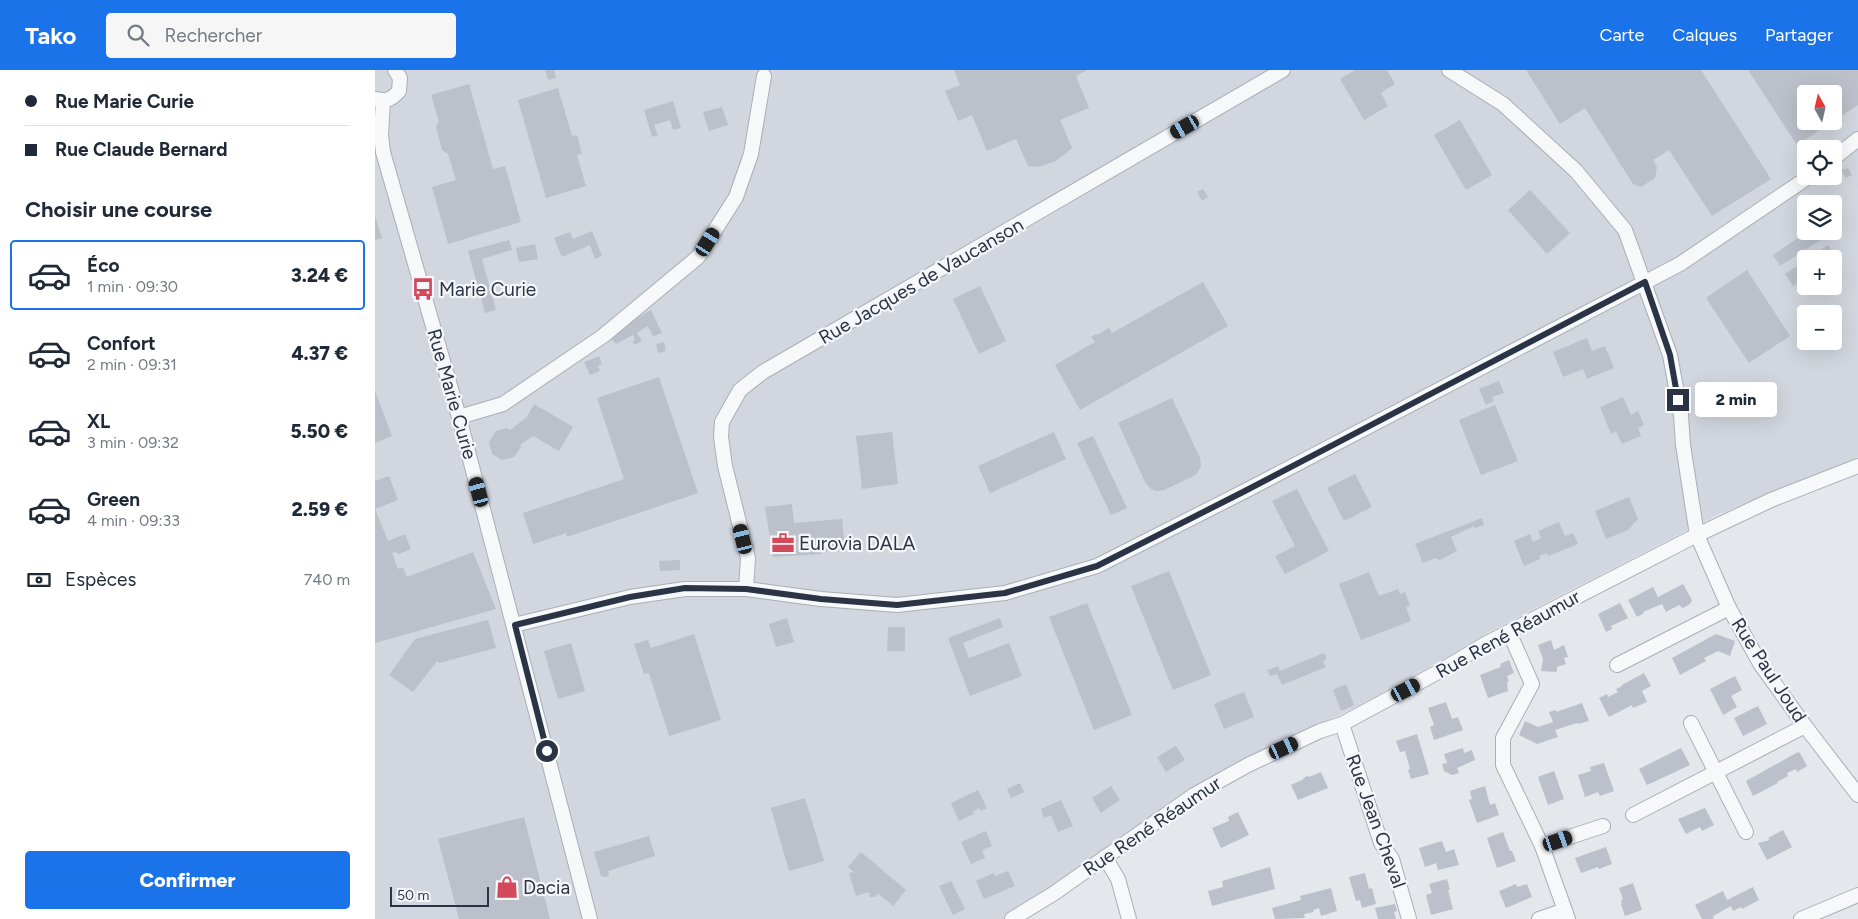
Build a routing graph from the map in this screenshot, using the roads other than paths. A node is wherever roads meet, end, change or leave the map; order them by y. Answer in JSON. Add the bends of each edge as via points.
{"nodes":[{"id":1,"x":1283,"y":70,"type":"edge"},
{"id":2,"x":1449,"y":70,"type":"edge"},
{"id":3,"x":399,"y":71,"type":"edge"},
{"id":4,"x":764,"y":76,"type":"dead end"},
{"id":5,"x":379,"y":100,"type":"edge"},
{"id":6,"x":1858,"y":139,"type":"edge"},
{"id":7,"x":1842,"y":152,"type":"edge"},
{"id":8,"x":1797,"y":185,"type":"edge"},
{"id":9,"x":1645,"y":282,"type":"junction"},
{"id":10,"x":459,"y":417,"type":"junction"},
{"id":11,"x":1858,"y":466,"type":"edge"},
{"id":12,"x":1697,"y":535,"type":"junction"},
{"id":13,"x":746,"y":589,"type":"junction"},
{"id":14,"x":1729,"y":608,"type":"junction"},
{"id":15,"x":515,"y":625,"type":"junction"},
{"id":16,"x":1509,"y":632,"type":"junction"},
{"id":17,"x":1617,"y":664,"type":"dead end"},
{"id":18,"x":1691,"y":722,"type":"dead end"},
{"id":19,"x":1342,"y":724,"type":"junction"},
{"id":20,"x":1805,"y":726,"type":"junction"},
{"id":21,"x":1716,"y":772,"type":"junction"},
{"id":22,"x":1858,"y":795,"type":"edge"},
{"id":23,"x":1633,"y":815,"type":"dead end"},
{"id":24,"x":1603,"y":826,"type":"dead end"},
{"id":25,"x":1745,"y":832,"type":"dead end"},
{"id":26,"x":1542,"y":846,"type":"junction"},
{"id":27,"x":1105,"y":857,"type":"junction"},
{"id":28,"x":1858,"y":895,"type":"edge"},
{"id":29,"x":1566,"y":914,"type":"edge"},
{"id":30,"x":591,"y":919,"type":"edge"},
{"id":31,"x":1012,"y":919,"type":"edge"},
{"id":32,"x":1129,"y":919,"type":"edge"},
{"id":33,"x":1409,"y":919,"type":"edge"},
{"id":34,"x":1539,"y":919,"type":"edge"},
{"id":35,"x":1801,"y":919,"type":"edge"}],
"edges":[{"from":1,"to":13,"type":"street","name":"Rue Jacques de Vaucanson","via":[[763,372],[740,390],[722,422],[721,437],[748,558]]},
{"from":2,"to":9,"type":"street","name":"Rue Paul Joud","via":[[1503,104],[1576,170],[1625,230]]},
{"from":3,"to":5,"type":"street","via":[[399,91],[395,96]]},
{"from":4,"to":10,"type":"street","via":[[751,154],[736,197],[698,257],[603,336],[503,404]]},
{"from":5,"to":10,"type":"street","name":"Rue Marie Curie","via":[[383,152]]},
{"from":6,"to":7,"type":"street"},
{"from":8,"to":9,"type":"street","via":[[1680,264]]},
{"from":9,"to":12,"type":"street","name":"Rue Paul Joud","via":[[1670,355]]},
{"from":9,"to":13,"type":"street","via":[[1097,566],[1005,593],[897,605]]},
{"from":10,"to":15,"type":"street","name":"Rue Marie Curie"},
{"from":11,"to":12,"type":"street","name":"Rue René Réaumur","via":[[1771,500]]},
{"from":12,"to":14,"type":"street","name":"Rue Paul Joud"},
{"from":12,"to":16,"type":"street","name":"Rue René Réaumur"},
{"from":13,"to":15,"type":"street","via":[[685,588],[630,597]]},
{"from":14,"to":17,"type":"street"},
{"from":14,"to":20,"type":"street","name":"Rue Paul Joud","via":[[1761,665]]},
{"from":15,"to":30,"type":"street","name":"Rue Marie Curie"},
{"from":16,"to":19,"type":"street","name":"Rue René Réaumur"},
{"from":16,"to":26,"type":"street","via":[[1532,684],[1503,738],[1503,765]]},
{"from":18,"to":21,"type":"street"},
{"from":19,"to":27,"type":"street","name":"Rue René Réaumur","via":[[1248,764],[1194,795]]},
{"from":19,"to":33,"type":"street","name":"Rue Jean Cheval","via":[[1381,843],[1392,859]]},
{"from":20,"to":21,"type":"street"},
{"from":20,"to":22,"type":"street","name":"Rue Paul Joud"},
{"from":21,"to":23,"type":"street"},
{"from":21,"to":25,"type":"street"},
{"from":24,"to":26,"type":"street"},
{"from":26,"to":29,"type":"street"},
{"from":27,"to":31,"type":"street","name":"Rue René Réaumur"},
{"from":27,"to":32,"type":"street","via":[[1118,880]]},
{"from":28,"to":35,"type":"street"},
{"from":29,"to":34,"type":"street"}]}
